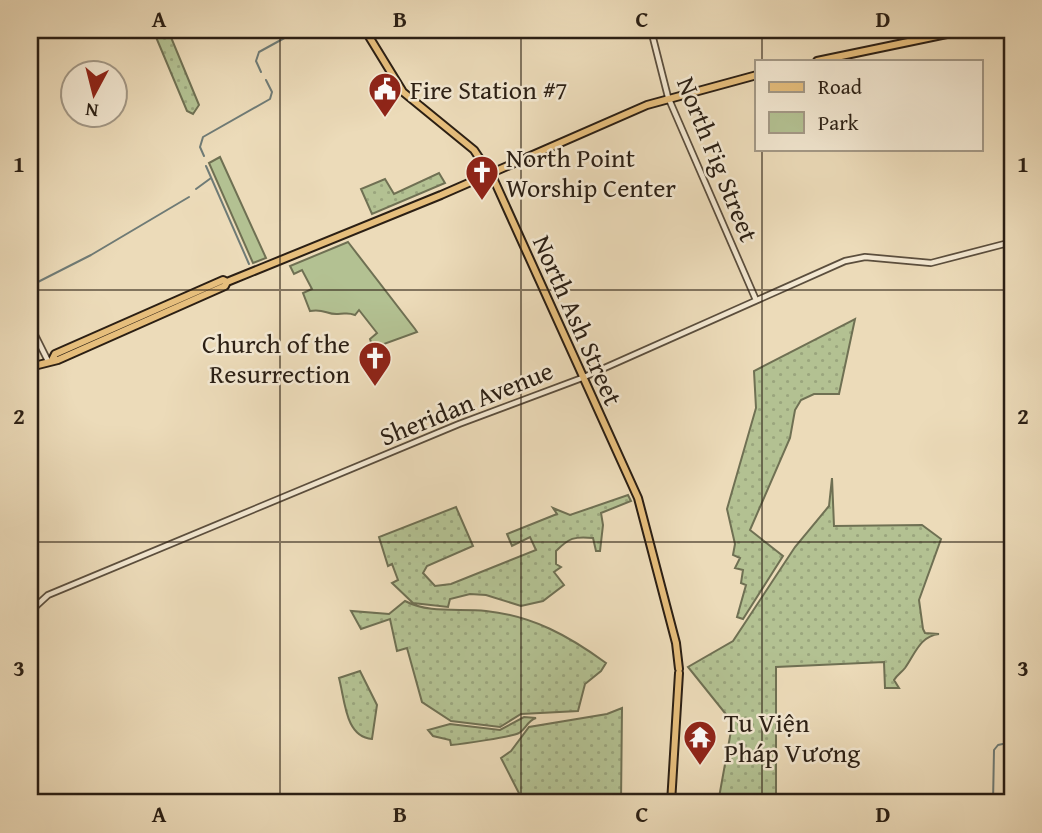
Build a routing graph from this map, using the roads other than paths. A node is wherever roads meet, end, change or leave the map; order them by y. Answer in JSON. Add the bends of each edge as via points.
{"nodes":[{"id":1,"x":365,"y":30,"type":"edge"},
{"id":2,"x":651,"y":30,"type":"edge"},
{"id":3,"x":966,"y":30,"type":"edge"},
{"id":4,"x":822,"y":60,"type":"edge"},
{"id":5,"x":755,"y":75,"type":"edge"},
{"id":6,"x":668,"y":97,"type":"junction"},
{"id":7,"x":490,"y":174,"type":"junction"},
{"id":8,"x":1012,"y":242,"type":"edge"},
{"id":9,"x":756,"y":300,"type":"junction"},
{"id":10,"x":30,"y":325,"type":"edge"},
{"id":11,"x":50,"y":360,"type":"junction"},
{"id":12,"x":30,"y":367,"type":"edge"},
{"id":13,"x":582,"y":378,"type":"junction"},
{"id":14,"x":30,"y":621,"type":"edge"},
{"id":15,"x":671,"y":803,"type":"edge"}],
"edges":[{"from":1,"to":7,"type":"main road","name":"North Ash Street","via":[[394,82],[412,102],[474,150]]},
{"from":2,"to":6,"type":"street","name":"North Fig Street"},
{"from":3,"to":4,"type":"main road"},
{"from":5,"to":6,"type":"main road"},
{"from":6,"to":7,"type":"main road"},
{"from":6,"to":9,"type":"street","name":"North Fig Street"},
{"from":7,"to":11,"type":"main road"},
{"from":7,"to":13,"type":"main road","name":"North Ash Street"},
{"from":8,"to":9,"type":"street","name":"Sheridan Avenue","via":[[931,263],[849,259]]},
{"from":9,"to":13,"type":"street","name":"Sheridan Avenue"},
{"from":10,"to":11,"type":"street"},
{"from":11,"to":12,"type":"main road"},
{"from":13,"to":14,"type":"street","name":"Sheridan Avenue","via":[[459,424],[48,595],[36,606]]},
{"from":13,"to":15,"type":"main road","name":"North Ash Street","via":[[643,512],[676,643],[679,671]]}]}
